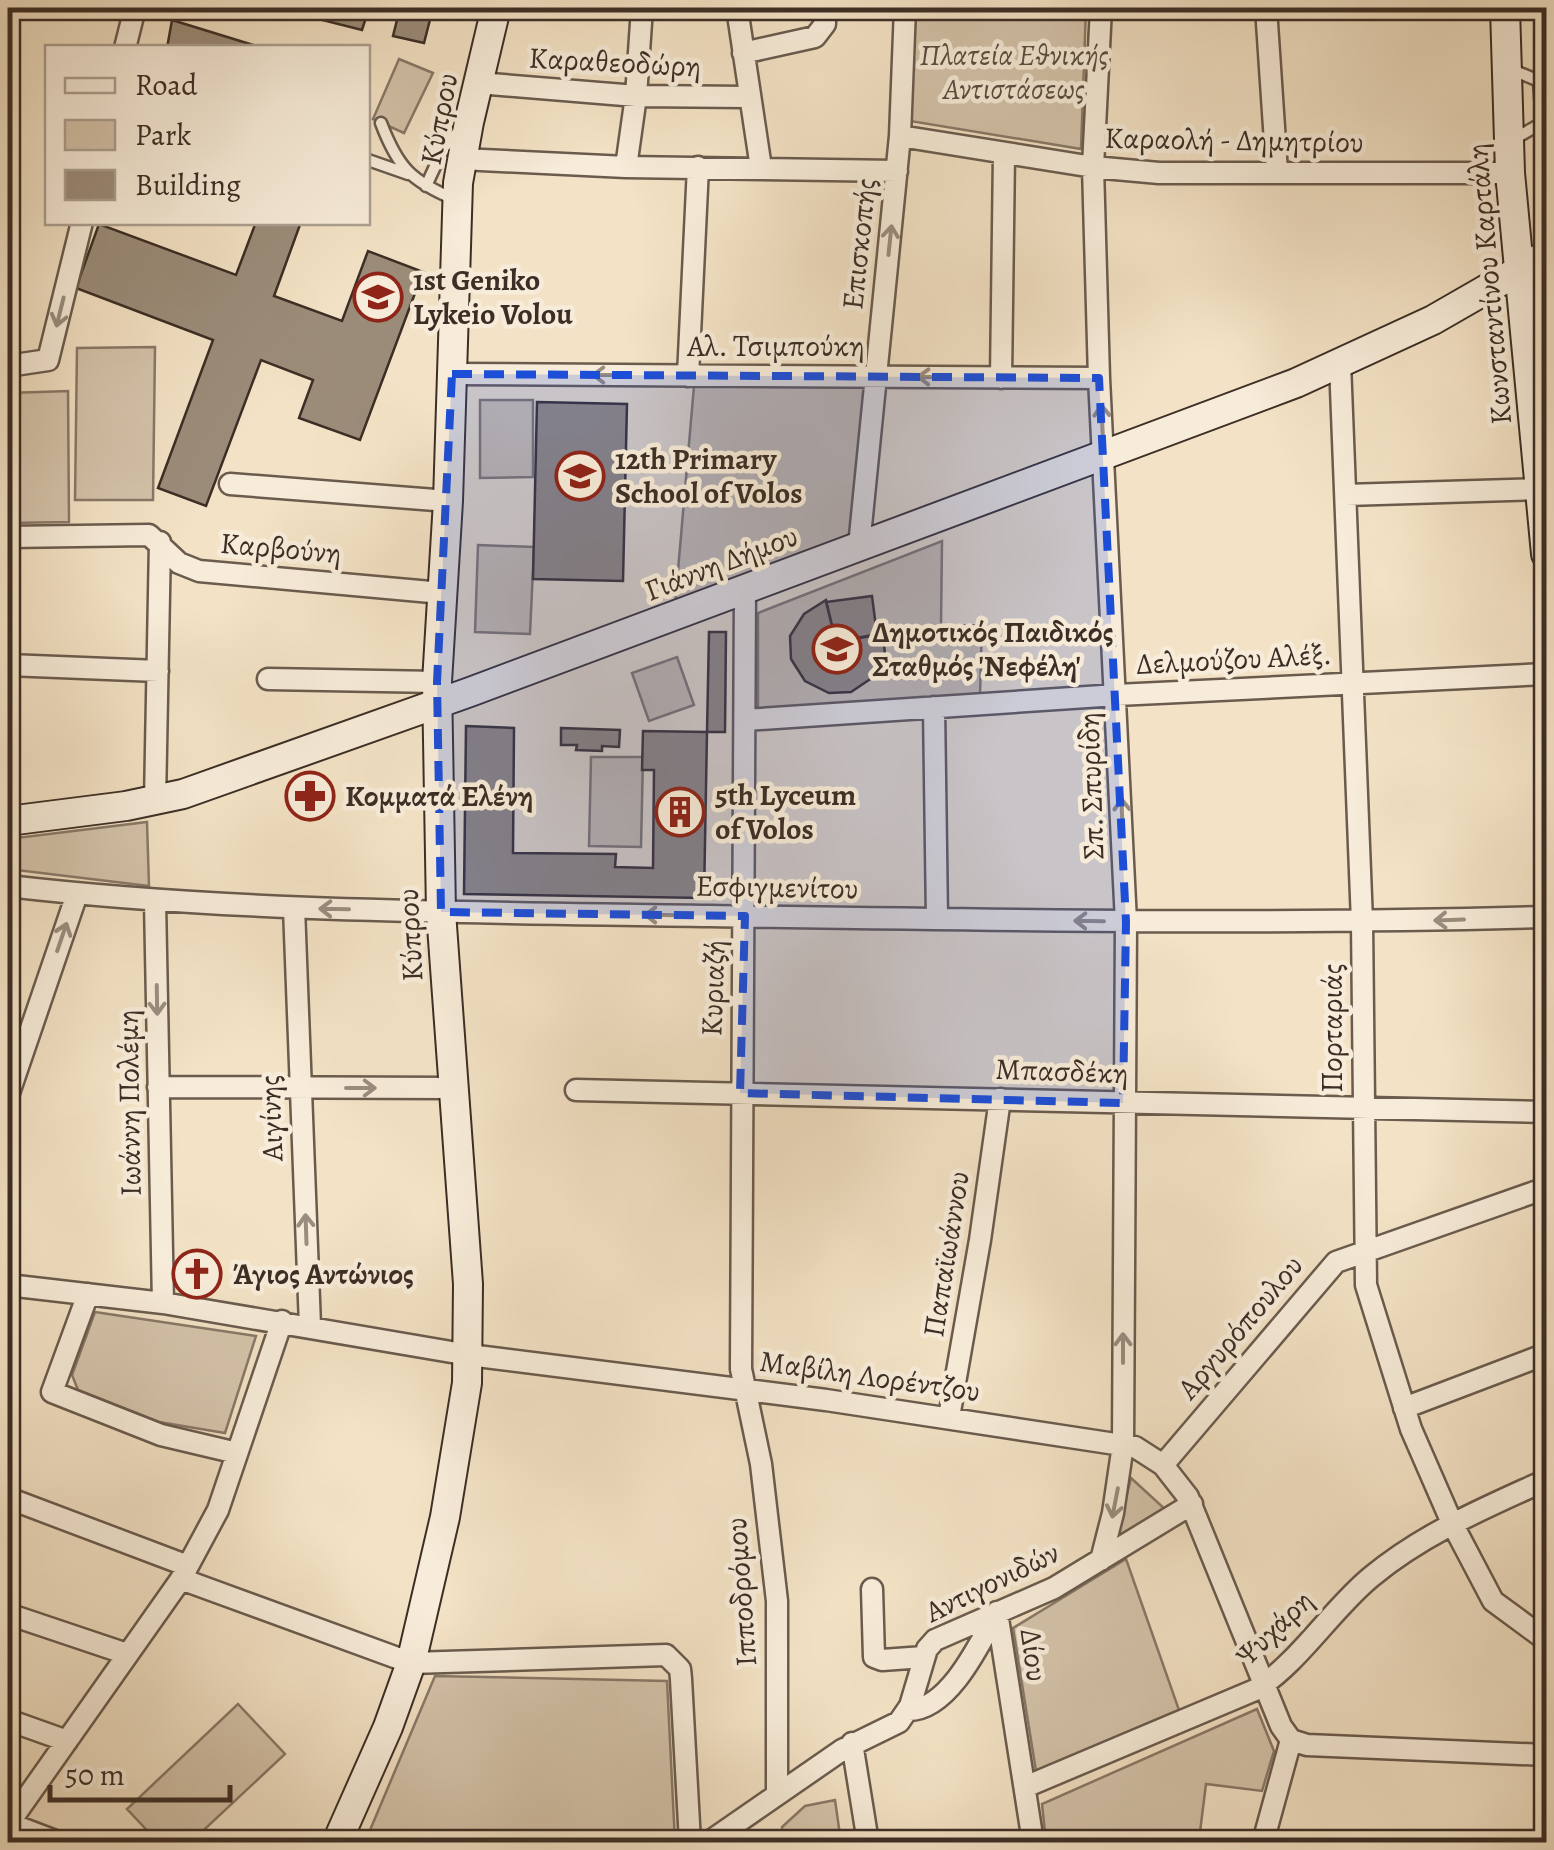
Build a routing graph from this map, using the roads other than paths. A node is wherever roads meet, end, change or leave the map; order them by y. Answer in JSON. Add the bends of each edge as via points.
{"nodes":[{"id":1,"x":135,"y":8,"type":"edge"},
{"id":2,"x":496,"y":8,"type":"edge"},
{"id":3,"x":642,"y":8,"type":"edge"},
{"id":4,"x":737,"y":8,"type":"edge"},
{"id":5,"x":825,"y":8,"type":"edge"},
{"id":6,"x":905,"y":8,"type":"edge"},
{"id":7,"x":1101,"y":8,"type":"edge"},
{"id":8,"x":1266,"y":8,"type":"edge"},
{"id":9,"x":1507,"y":8,"type":"edge"},
{"id":10,"x":127,"y":45,"type":"edge"},
{"id":11,"x":743,"y":53,"type":"junction"},
{"id":12,"x":478,"y":83,"type":"junction"},
{"id":13,"x":636,"y":96,"type":"junction"},
{"id":14,"x":750,"y":97,"type":"junction"},
{"id":15,"x":381,"y":122,"type":"dead end"},
{"id":16,"x":469,"y":122,"type":"junction"},
{"id":17,"x":900,"y":136,"type":"junction"},
{"id":18,"x":1004,"y":154,"type":"junction"},
{"id":19,"x":461,"y":159,"type":"junction"},
{"id":20,"x":370,"y":161,"type":"edge"},
{"id":21,"x":626,"y":167,"type":"junction"},
{"id":22,"x":698,"y":167,"type":"junction"},
{"id":23,"x":761,"y":168,"type":"junction"},
{"id":24,"x":1093,"y":168,"type":"junction"},
{"id":25,"x":897,"y":171,"type":"junction"},
{"id":26,"x":1277,"y":172,"type":"junction"},
{"id":27,"x":1510,"y":173,"type":"junction"},
{"id":28,"x":408,"y":175,"type":"junction"},
{"id":29,"x":426,"y":186,"type":"junction"},
{"id":30,"x":457,"y":200,"type":"junction"},
{"id":31,"x":81,"y":225,"type":"edge"},
{"id":32,"x":1546,"y":255,"type":"edge"},
{"id":33,"x":1518,"y":272,"type":"junction"},
{"id":34,"x":1340,"y":364,"type":"junction"},
{"id":35,"x":8,"y":366,"type":"edge"},
{"id":36,"x":452,"y":374,"type":"junction"},
{"id":37,"x":688,"y":376,"type":"junction"},
{"id":38,"x":876,"y":377,"type":"junction"},
{"id":39,"x":1001,"y":378,"type":"junction"},
{"id":40,"x":1099,"y":378,"type":"junction"},
{"id":41,"x":1104,"y":454,"type":"junction"},
{"id":42,"x":230,"y":484,"type":"dead end"},
{"id":43,"x":1540,"y":488,"type":"junction"},
{"id":44,"x":1346,"y":495,"type":"junction"},
{"id":45,"x":448,"y":501,"type":"junction"},
{"id":46,"x":8,"y":537,"type":"edge"},
{"id":47,"x":160,"y":542,"type":"junction"},
{"id":48,"x":859,"y":546,"type":"junction"},
{"id":49,"x":1546,"y":554,"type":"edge"},
{"id":50,"x":745,"y":589,"type":"junction"},
{"id":51,"x":442,"y":592,"type":"junction"},
{"id":52,"x":8,"y":665,"type":"edge"},
{"id":53,"x":158,"y":671,"type":"junction"},
{"id":54,"x":1546,"y":674,"type":"edge"},
{"id":55,"x":268,"y":679,"type":"dead end"},
{"id":56,"x":1354,"y":684,"type":"junction"},
{"id":57,"x":437,"y":693,"type":"junction"},
{"id":58,"x":1117,"y":695,"type":"junction"},
{"id":59,"x":934,"y":707,"type":"junction"},
{"id":60,"x":745,"y":720,"type":"junction"},
{"id":61,"x":155,"y":801,"type":"junction"},
{"id":62,"x":8,"y":821,"type":"edge"},
{"id":63,"x":8,"y":886,"type":"edge"},
{"id":64,"x":77,"y":894,"type":"junction"},
{"id":65,"x":155,"y":902,"type":"junction"},
{"id":66,"x":294,"y":908,"type":"junction"},
{"id":67,"x":441,"y":912,"type":"junction"},
{"id":68,"x":745,"y":916,"type":"junction"},
{"id":69,"x":1546,"y":918,"type":"edge"},
{"id":70,"x":937,"y":919,"type":"junction"},
{"id":71,"x":1126,"y":922,"type":"junction"},
{"id":72,"x":1362,"y":922,"type":"junction"},
{"id":73,"x":158,"y":1087,"type":"junction"},
{"id":74,"x":300,"y":1088,"type":"junction"},
{"id":75,"x":452,"y":1088,"type":"junction"},
{"id":76,"x":576,"y":1090,"type":"dead end"},
{"id":77,"x":740,"y":1092,"type":"junction"},
{"id":78,"x":8,"y":1096,"type":"edge"},
{"id":79,"x":1000,"y":1100,"type":"junction"},
{"id":80,"x":1124,"y":1103,"type":"junction"},
{"id":81,"x":1363,"y":1110,"type":"junction"},
{"id":82,"x":1546,"y":1112,"type":"edge"},
{"id":83,"x":1546,"y":1188,"type":"edge"},
{"id":84,"x":1364,"y":1251,"type":"junction"},
{"id":85,"x":8,"y":1285,"type":"edge"},
{"id":86,"x":88,"y":1294,"type":"junction"},
{"id":87,"x":163,"y":1303,"type":"junction"},
{"id":88,"x":282,"y":1322,"type":"junction"},
{"id":89,"x":310,"y":1326,"type":"junction"},
{"id":90,"x":1546,"y":1354,"type":"edge"},
{"id":91,"x":469,"y":1355,"type":"junction"},
{"id":92,"x":743,"y":1388,"type":"junction"},
{"id":93,"x":1404,"y":1408,"type":"junction"},
{"id":94,"x":949,"y":1417,"type":"junction"},
{"id":95,"x":1123,"y":1446,"type":"junction"},
{"id":96,"x":238,"y":1453,"type":"junction"},
{"id":97,"x":1163,"y":1465,"type":"junction"},
{"id":98,"x":1546,"y":1480,"type":"edge"},
{"id":99,"x":8,"y":1498,"type":"edge"},
{"id":100,"x":1192,"y":1504,"type":"junction"},
{"id":101,"x":1452,"y":1523,"type":"junction"},
{"id":102,"x":1101,"y":1560,"type":"junction"},
{"id":103,"x":184,"y":1572,"type":"junction"},
{"id":104,"x":872,"y":1589,"type":"dead end"},
{"id":105,"x":998,"y":1612,"type":"junction"},
{"id":106,"x":8,"y":1614,"type":"edge"},
{"id":107,"x":1546,"y":1640,"type":"edge"},
{"id":108,"x":128,"y":1654,"type":"junction"},
{"id":109,"x":924,"y":1657,"type":"junction"},
{"id":110,"x":411,"y":1662,"type":"junction"},
{"id":111,"x":1264,"y":1684,"type":"junction"},
{"id":112,"x":908,"y":1710,"type":"junction"},
{"id":113,"x":8,"y":1720,"type":"edge"},
{"id":114,"x":1291,"y":1740,"type":"junction"},
{"id":115,"x":67,"y":1741,"type":"junction"},
{"id":116,"x":852,"y":1743,"type":"junction"},
{"id":117,"x":1546,"y":1756,"type":"edge"},
{"id":118,"x":1026,"y":1787,"type":"junction"},
{"id":119,"x":777,"y":1795,"type":"junction"},
{"id":120,"x":8,"y":1823,"type":"edge"},
{"id":121,"x":58,"y":1842,"type":"edge"},
{"id":122,"x":337,"y":1842,"type":"edge"},
{"id":123,"x":690,"y":1842,"type":"edge"},
{"id":124,"x":709,"y":1842,"type":"edge"},
{"id":125,"x":868,"y":1842,"type":"edge"},
{"id":126,"x":1033,"y":1842,"type":"edge"},
{"id":127,"x":1263,"y":1842,"type":"edge"}],
"edges":[{"from":1,"to":10,"type":"street"},
{"from":2,"to":12,"type":"street","name":"Κύπρου"},
{"from":3,"to":13,"type":"street"},
{"from":4,"to":11,"type":"street"},
{"from":5,"to":11,"type":"street","via":[[816,37]]},
{"from":6,"to":17,"type":"street","name":"Επισκοπής"},
{"from":7,"to":24,"type":"street","name":"Σπ. Σπυρίδη"},
{"from":8,"to":26,"type":"street"},
{"from":9,"to":27,"type":"street","name":"Κωνσταντίνου Καρτάλη"},
{"from":11,"to":14,"type":"street"},
{"from":12,"to":13,"type":"street","name":"Καραθεοδώρη"},
{"from":12,"to":16,"type":"street","name":"Κύπρου"},
{"from":13,"to":14,"type":"street","name":"Καραθεοδώρη"},
{"from":13,"to":21,"type":"street"},
{"from":14,"to":23,"type":"street"},
{"from":15,"to":28,"type":"lane"},
{"from":16,"to":19,"type":"street","name":"Κύπρου"},
{"from":16,"to":29,"type":"lane","via":[[444,146]]},
{"from":17,"to":18,"type":"street","name":"Καραολή - Δημητρίου"},
{"from":17,"to":25,"type":"street","name":"Επισκοπής"},
{"from":18,"to":24,"type":"street","name":"Καραολή - Δημητρίου"},
{"from":18,"to":39,"type":"street"},
{"from":19,"to":21,"type":"street"},
{"from":19,"to":30,"type":"street","name":"Κύπρου"},
{"from":20,"to":28,"type":"lane"},
{"from":21,"to":22,"type":"street"},
{"from":22,"to":23,"type":"street"},
{"from":22,"to":37,"type":"street"},
{"from":23,"to":25,"type":"street"},
{"from":24,"to":26,"type":"street","name":"Καραολή - Δημητρίου"},
{"from":24,"to":40,"type":"street","name":"Σπ. Σπυρίδη"},
{"from":38,"to":25,"type":"street","name":"Επισκοπής","one_way":true},
{"from":26,"to":27,"type":"street","name":"Καραολή - Δημητρίου"},
{"from":27,"to":33,"type":"street","name":"Κωνσταντίνου Καρτάλη"},
{"from":28,"to":29,"type":"lane"},
{"from":29,"to":30,"type":"lane"},
{"from":30,"to":36,"type":"street","name":"Κύπρου"},
{"from":31,"to":35,"type":"street","one_way":true,"via":[[48,360]]},
{"from":32,"to":33,"type":"street","name":"Γιάννη Δήμου"},
{"from":33,"to":34,"type":"street","name":"Γιάννη Δήμου"},
{"from":33,"to":43,"type":"street","name":"Κωνσταντίνου Καρτάλη"},
{"from":34,"to":41,"type":"street","name":"Γιάννη Δήμου"},
{"from":34,"to":44,"type":"street","name":"Πορταριάς"},
{"from":37,"to":36,"type":"street","name":"Αλ. Τσιμπούκη","one_way":true},
{"from":36,"to":45,"type":"street","name":"Κύπρου"},
{"from":37,"to":38,"type":"street","name":"Αλ. Τσιμπούκη"},
{"from":39,"to":38,"type":"street","name":"Αλ. Τσιμπούκη","one_way":true},
{"from":38,"to":48,"type":"street","name":"Επισκοπής"},
{"from":39,"to":40,"type":"street","name":"Αλ. Τσιμπούκη"},
{"from":41,"to":40,"type":"street","name":"Σπ. Σπυρίδη","one_way":true},
{"from":41,"to":48,"type":"street","name":"Γιάννη Δήμου"},
{"from":41,"to":58,"type":"street","name":"Σπ. Σπυρίδη"},
{"from":42,"to":45,"type":"street"},
{"from":43,"to":44,"type":"street"},
{"from":43,"to":49,"type":"street","name":"Κωνσταντίνου Καρτάλη"},
{"from":44,"to":56,"type":"street","name":"Πορταριάς"},
{"from":45,"to":51,"type":"street","name":"Κύπρου"},
{"from":46,"to":47,"type":"street","name":"Καρβούνη","via":[[150,535]]},
{"from":47,"to":51,"type":"street","name":"Καρβούνη","via":[[180,563],[207,572]]},
{"from":47,"to":53,"type":"street"},
{"from":48,"to":50,"type":"street","name":"Γιάννη Δήμου"},
{"from":50,"to":57,"type":"street","name":"Γιάννη Δήμου"},
{"from":50,"to":60,"type":"street","name":"Κυριαζή"},
{"from":51,"to":57,"type":"street","name":"Κύπρου"},
{"from":52,"to":53,"type":"street"},
{"from":53,"to":61,"type":"street"},
{"from":54,"to":56,"type":"street","name":"Δελμούζου Αλέξ."},
{"from":55,"to":57,"type":"street"},
{"from":56,"to":58,"type":"street","name":"Δελμούζου Αλέξ."},
{"from":56,"to":72,"type":"street","name":"Πορταριάς"},
{"from":57,"to":61,"type":"street","name":"Γιάννη Δήμου"},
{"from":57,"to":67,"type":"street","name":"Κύπρου"},
{"from":58,"to":59,"type":"street","name":"Δελμούζου Αλέξ."},
{"from":71,"to":58,"type":"street","name":"Σπ. Σπυρίδη","one_way":true},
{"from":59,"to":60,"type":"street","name":"Δελμούζου Αλέξ."},
{"from":59,"to":70,"type":"street"},
{"from":60,"to":68,"type":"street","name":"Κυριαζή"},
{"from":61,"to":62,"type":"street","name":"Γιάννη Δήμου"},
{"from":63,"to":64,"type":"street","name":"Εσφιγμενίτου"},
{"from":64,"to":65,"type":"street","name":"Εσφιγμενίτου"},
{"from":78,"to":64,"type":"street","one_way":true},
{"from":65,"to":66,"type":"street","name":"Εσφιγμενίτου"},
{"from":65,"to":73,"type":"street","name":"Ιωάννη Πολέμη","one_way":true},
{"from":67,"to":66,"type":"street","name":"Εσφιγμενίτου","one_way":true},
{"from":66,"to":74,"type":"street","name":"Αιγίνης"},
{"from":68,"to":67,"type":"street","name":"Εσφιγμενίτου","one_way":true},
{"from":67,"to":75,"type":"street","name":"Κύπρου"},
{"from":68,"to":70,"type":"street","name":"Εσφιγμενίτου"},
{"from":68,"to":77,"type":"street","name":"Κυριαζή"},
{"from":69,"to":72,"type":"street","name":"Εσφιγμενίτου","one_way":true},
{"from":71,"to":70,"type":"street","name":"Εσφιγμενίτου","one_way":true},
{"from":71,"to":72,"type":"street","name":"Εσφιγμενίτου"},
{"from":71,"to":80,"type":"street","name":"Σπ. Σπυρίδη"},
{"from":72,"to":81,"type":"street","name":"Πορταριάς"},
{"from":73,"to":74,"type":"street"},
{"from":73,"to":87,"type":"street","name":"Ιωάννη Πολέμη"},
{"from":74,"to":75,"type":"street","one_way":true},
{"from":89,"to":74,"type":"street","name":"Αιγίνης","one_way":true},
{"from":75,"to":91,"type":"street","name":"Κύπρου"},
{"from":76,"to":77,"type":"street","name":"Μπασδέκη"},
{"from":77,"to":79,"type":"street","name":"Μπασδέκη"},
{"from":77,"to":92,"type":"street","name":"Κυριαζή"},
{"from":79,"to":80,"type":"street","name":"Μπασδέκη"},
{"from":79,"to":94,"type":"street","name":"Παπαϊωάννου"},
{"from":80,"to":81,"type":"street","name":"Μπασδέκη"},
{"from":95,"to":80,"type":"street","name":"Σπ. Σπυρίδη","one_way":true},
{"from":81,"to":82,"type":"street","name":"Μπασδέκη"},
{"from":81,"to":84,"type":"street","name":"Πορταριάς"},
{"from":83,"to":84,"type":"street","name":"Αργυρόπουλου"},
{"from":84,"to":93,"type":"street","name":"Πορταριάς","via":[[1368,1298]]},
{"from":84,"to":97,"type":"street","name":"Αργυρόπουλου","via":[[1329,1268]]},
{"from":85,"to":86,"type":"street","name":"Μαβίλη Λορέντζου"},
{"from":86,"to":87,"type":"street","name":"Μαβίλη Λορέντζου"},
{"from":86,"to":96,"type":"street","via":[[52,1392],[161,1434]]},
{"from":87,"to":88,"type":"street","name":"Μαβίλη Λορέντζου"},
{"from":88,"to":89,"type":"street","name":"Μαβίλη Λορέντζου"},
{"from":88,"to":96,"type":"street"},
{"from":89,"to":91,"type":"street","name":"Μαβίλη Λορέντζου"},
{"from":90,"to":93,"type":"street"},
{"from":91,"to":92,"type":"street","name":"Μαβίλη Λορέντζου"},
{"from":91,"to":110,"type":"street","name":"Κύπρου","via":[[453,1476]]},
{"from":92,"to":94,"type":"street","name":"Μαβίλη Λορέντζου"},
{"from":92,"to":119,"type":"street","name":"Ιπποδρόμου","via":[[761,1464],[776,1601]]},
{"from":93,"to":101,"type":"street","name":"Πορταριάς"},
{"from":94,"to":95,"type":"street","name":"Μαβίλη Λορέντζου"},
{"from":95,"to":97,"type":"street","name":"Μαβίλη Λορέντζου"},
{"from":95,"to":102,"type":"street","name":"Σπ. Σπυρίδη","one_way":true},
{"from":96,"to":103,"type":"street","via":[[212,1526]]},
{"from":97,"to":100,"type":"street","name":"Μαβίλη Λορέντζου"},
{"from":98,"to":101,"type":"street","name":"Ψυχάρη"},
{"from":99,"to":103,"type":"street"},
{"from":100,"to":102,"type":"street","name":"Αντιγονιδών"},
{"from":100,"to":111,"type":"street","name":"Μαβίλη Λορέντζου"},
{"from":101,"to":107,"type":"street","name":"Πορταριάς","via":[[1493,1601]]},
{"from":101,"to":111,"type":"street","name":"Ψυχάρη","via":[[1372,1576]]},
{"from":102,"to":105,"type":"street","name":"Αντιγονιδών"},
{"from":103,"to":108,"type":"street"},
{"from":103,"to":110,"type":"street"},
{"from":104,"to":109,"type":"street","via":[[874,1657]]},
{"from":105,"to":109,"type":"street","name":"Αντιγονιδών","via":[[934,1640]]},
{"from":105,"to":112,"type":"street","name":"Δίου","via":[[950,1686],[924,1708]]},
{"from":105,"to":118,"type":"street","name":"Δίου"},
{"from":106,"to":108,"type":"street"},
{"from":108,"to":115,"type":"street"},
{"from":109,"to":112,"type":"street","name":"Αντιγονιδών"},
{"from":110,"to":122,"type":"street","name":"Κύπρου"},
{"from":110,"to":123,"type":"street","via":[[659,1654],[673,1659],[681,1678]]},
{"from":111,"to":114,"type":"street","name":"Μαβίλη Λορέντζου"},
{"from":111,"to":118,"type":"street","name":"Ψυχάρη"},
{"from":112,"to":116,"type":"street","via":[[896,1724]]},
{"from":113,"to":115,"type":"street"},
{"from":114,"to":117,"type":"street"},
{"from":114,"to":127,"type":"street"},
{"from":115,"to":120,"type":"street"},
{"from":116,"to":119,"type":"street"},
{"from":116,"to":125,"type":"street"},
{"from":118,"to":126,"type":"street","name":"Δίου"},
{"from":119,"to":124,"type":"street"},
{"from":120,"to":121,"type":"street"}]}
